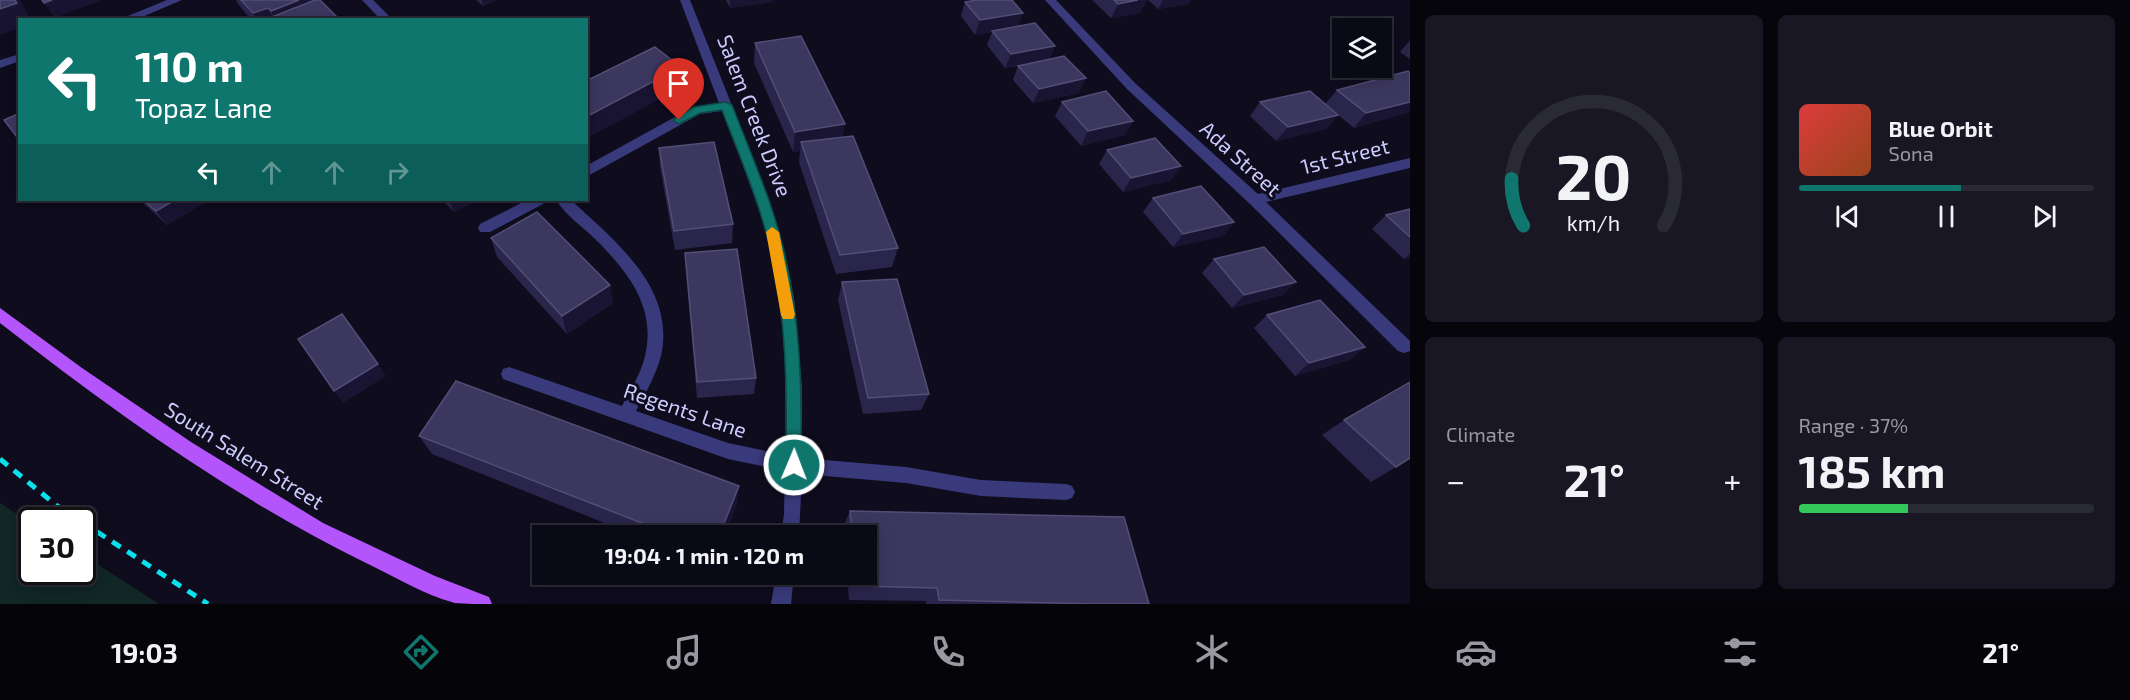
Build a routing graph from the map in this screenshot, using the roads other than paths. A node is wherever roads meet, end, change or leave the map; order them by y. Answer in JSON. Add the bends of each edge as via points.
{"nodes":[{"id":1,"x":177,"y":0,"type":"edge"},
{"id":2,"x":368,"y":0,"type":"edge"},
{"id":3,"x":685,"y":0,"type":"edge"},
{"id":4,"x":1050,"y":0,"type":"edge"},
{"id":5,"x":128,"y":18,"type":"edge"},
{"id":6,"x":386,"y":18,"type":"edge"},
{"id":7,"x":18,"y":58,"type":"edge"},
{"id":8,"x":0,"y":64,"type":"edge"},
{"id":9,"x":726,"y":105,"type":"junction"},
{"id":10,"x":1410,"y":163,"type":"edge"},
{"id":11,"x":588,"y":171,"type":"edge"},
{"id":12,"x":1255,"y":200,"type":"junction"},
{"id":13,"x":536,"y":201,"type":"edge"},
{"id":14,"x":564,"y":201,"type":"edge"},
{"id":15,"x":485,"y":228,"type":"dead end"},
{"id":16,"x":0,"y":314,"type":"edge"},
{"id":17,"x":1404,"y":346,"type":"dead end"},
{"id":18,"x":509,"y":374,"type":"dead end"},
{"id":19,"x":626,"y":414,"type":"junction"},
{"id":20,"x":794,"y":465,"type":"junction"},
{"id":21,"x":1066,"y":492,"type":"dead end"},
{"id":22,"x":791,"y":525,"type":"edge"},
{"id":23,"x":784,"y":585,"type":"edge"},
{"id":24,"x":482,"y":604,"type":"edge"},
{"id":25,"x":781,"y":604,"type":"edge"}],
"edges":[{"from":1,"to":5,"type":"street"},
{"from":2,"to":6,"type":"street"},
{"from":3,"to":9,"type":"street","name":"Salem Creek Drive"},
{"from":4,"to":12,"type":"street","name":"Ada Street","via":[[1131,86]]},
{"from":7,"to":8,"type":"street"},
{"from":9,"to":11,"type":"street","via":[[698,110]]},
{"from":9,"to":20,"type":"street","name":"Salem Creek Drive","via":[[763,201],[787,298],[794,388]]},
{"from":10,"to":12,"type":"street","name":"1st Street"},
{"from":12,"to":17,"type":"street","name":"Ada Street"},
{"from":13,"to":15,"type":"street"},
{"from":14,"to":19,"type":"street","via":[[636,273],[648,293],[655,317],[653,356]]},
{"from":16,"to":24,"type":"main road","name":"South Salem Street","via":[[76,373],[185,448],[317,529],[430,584]]},
{"from":18,"to":19,"type":"street","name":"Regents Lane"},
{"from":19,"to":20,"type":"street","name":"Regents Lane","via":[[728,451]]},
{"from":20,"to":21,"type":"street","name":"Regents Lane","via":[[906,475],[981,488]]},
{"from":20,"to":22,"type":"street","name":"Salem Creek Drive"},
{"from":23,"to":25,"type":"street"}]}
